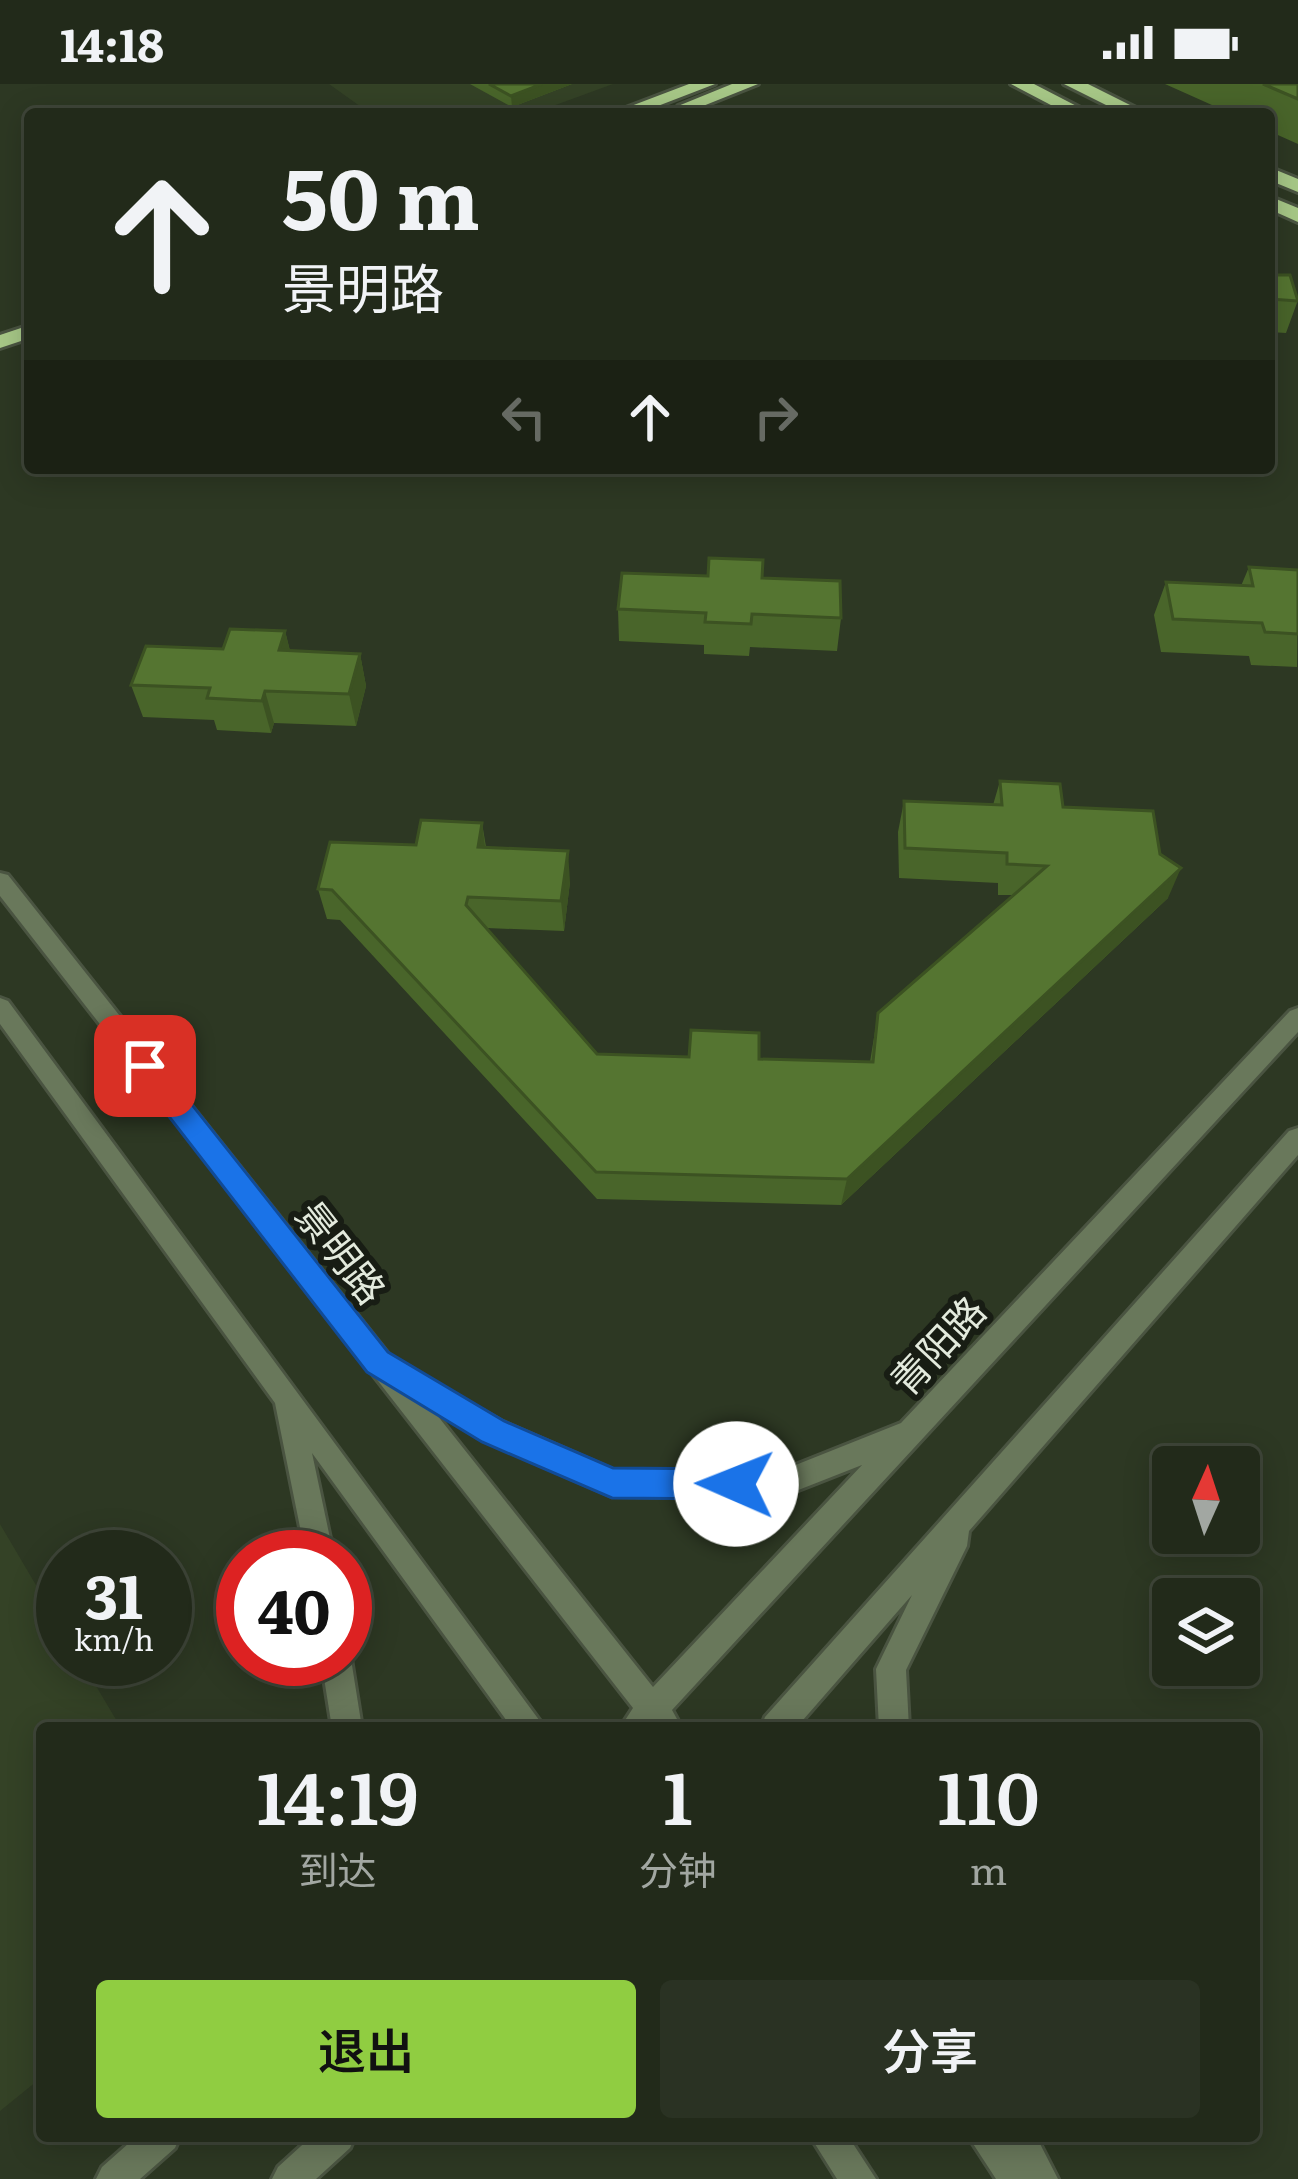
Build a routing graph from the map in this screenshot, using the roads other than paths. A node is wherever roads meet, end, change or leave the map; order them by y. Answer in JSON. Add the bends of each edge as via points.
{"nodes":[{"id":1,"x":706,"y":84,"type":"edge"},
{"id":2,"x":749,"y":84,"type":"edge"},
{"id":3,"x":1020,"y":84,"type":"edge"},
{"id":4,"x":1073,"y":84,"type":"edge"},
{"id":5,"x":636,"y":108,"type":"edge"},
{"id":6,"x":679,"y":108,"type":"edge"},
{"id":7,"x":1070,"y":108,"type":"edge"},
{"id":8,"x":1126,"y":108,"type":"edge"},
{"id":9,"x":0,"y":880,"type":"edge"},
{"id":10,"x":0,"y":1007,"type":"edge"},
{"id":11,"x":1298,"y":1017,"type":"edge"},
{"id":12,"x":1298,"y":1138,"type":"edge"},
{"id":13,"x":378,"y":1362,"type":"junction"},
{"id":14,"x":286,"y":1396,"type":"junction"},
{"id":15,"x":912,"y":1432,"type":"junction"},
{"id":16,"x":972,"y":1507,"type":"junction"},
{"id":17,"x":314,"y":1530,"type":"edge"},
{"id":18,"x":340,"y":1686,"type":"edge"},
{"id":19,"x":345,"y":1722,"type":"edge"},
{"id":20,"x":526,"y":1722,"type":"edge"},
{"id":21,"x":650,"y":1722,"type":"edge"},
{"id":22,"x":652,"y":1722,"type":"edge"},
{"id":23,"x":781,"y":1722,"type":"edge"},
{"id":24,"x":893,"y":1722,"type":"edge"},
{"id":25,"x":155,"y":2142,"type":"edge"},
{"id":26,"x":331,"y":2142,"type":"edge"},
{"id":27,"x":831,"y":2142,"type":"edge"},
{"id":28,"x":990,"y":2142,"type":"edge"},
{"id":29,"x":1020,"y":2142,"type":"edge"},
{"id":30,"x":114,"y":2179,"type":"edge"},
{"id":31,"x":290,"y":2179,"type":"edge"},
{"id":32,"x":858,"y":2179,"type":"edge"},
{"id":33,"x":1018,"y":2179,"type":"edge"},
{"id":34,"x":1040,"y":2179,"type":"edge"}],
"edges":[{"from":1,"to":5,"type":"highway"},
{"from":2,"to":6,"type":"highway"},
{"from":3,"to":7,"type":"highway"},
{"from":4,"to":8,"type":"highway"},
{"from":9,"to":13,"type":"street","name":"景明路"},
{"from":10,"to":14,"type":"street"},
{"from":11,"to":15,"type":"street","name":"青阳路"},
{"from":12,"to":16,"type":"street"},
{"from":13,"to":15,"type":"street","via":[[493,1431],[612,1483],[778,1485]]},
{"from":13,"to":21,"type":"street","name":"景明路"},
{"from":14,"to":17,"type":"street"},
{"from":14,"to":20,"type":"street"},
{"from":15,"to":22,"type":"street","name":"青阳路"},
{"from":16,"to":23,"type":"street"},
{"from":16,"to":24,"type":"street","via":[[891,1669]]},
{"from":18,"to":19,"type":"street"},
{"from":25,"to":30,"type":"street"},
{"from":26,"to":31,"type":"street"},
{"from":27,"to":32,"type":"street"},
{"from":28,"to":33,"type":"street"},
{"from":29,"to":34,"type":"street"}]}
